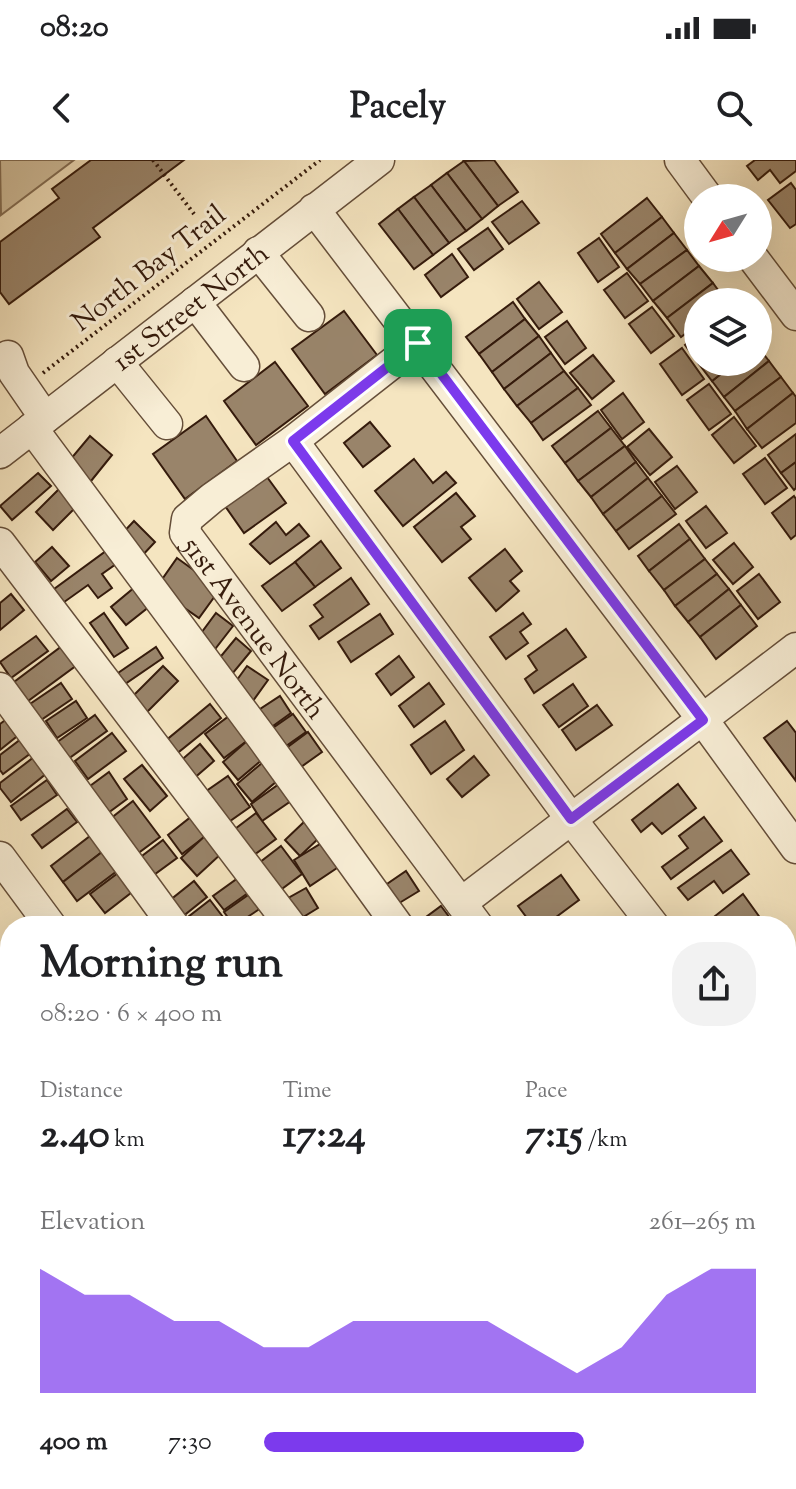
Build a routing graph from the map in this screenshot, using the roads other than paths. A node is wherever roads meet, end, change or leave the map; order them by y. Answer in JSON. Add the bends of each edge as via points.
{"nodes":[{"id":1,"x":379,"y":160,"type":"edge"},
{"id":2,"x":680,"y":160,"type":"edge"},
{"id":3,"x":698,"y":184,"type":"edge"},
{"id":4,"x":314,"y":209,"type":"junction"},
{"id":5,"x":258,"y":252,"type":"junction"},
{"id":6,"x":764,"y":272,"type":"edge"},
{"id":7,"x":195,"y":302,"type":"junction"},
{"id":8,"x":796,"y":315,"type":"edge"},
{"id":9,"x":309,"y":316,"type":"dead end"},
{"id":10,"x":418,"y":343,"type":"junction"},
{"id":11,"x":8,"y":356,"type":"dead end"},
{"id":12,"x":117,"y":362,"type":"junction"},
{"id":13,"x":244,"y":366,"type":"dead end"},
{"id":14,"x":39,"y":423,"type":"junction"},
{"id":15,"x":167,"y":424,"type":"dead end"},
{"id":16,"x":293,"y":441,"type":"junction"},
{"id":17,"x":0,"y":453,"type":"edge"},
{"id":18,"x":0,"y":543,"type":"edge"},
{"id":19,"x":796,"y":648,"type":"edge"},
{"id":20,"x":0,"y":688,"type":"edge"},
{"id":21,"x":703,"y":720,"type":"junction"},
{"id":22,"x":571,"y":819,"type":"junction"},
{"id":23,"x":796,"y":848,"type":"edge"},
{"id":24,"x":0,"y":857,"type":"edge"},
{"id":25,"x":470,"y":914,"type":"edge"},
{"id":26,"x":44,"y":916,"type":"edge"},
{"id":27,"x":167,"y":916,"type":"edge"},
{"id":28,"x":283,"y":916,"type":"edge"},
{"id":29,"x":391,"y":916,"type":"edge"},
{"id":30,"x":646,"y":916,"type":"edge"}],
"edges":[{"from":1,"to":4,"type":"street","name":"1st Street North"},
{"from":2,"to":3,"type":"street"},
{"from":4,"to":5,"type":"street","name":"1st Street North"},
{"from":4,"to":10,"type":"street"},
{"from":5,"to":7,"type":"street","name":"1st Street North"},
{"from":5,"to":9,"type":"street"},
{"from":6,"to":8,"type":"street"},
{"from":7,"to":12,"type":"street","name":"1st Street North"},
{"from":7,"to":13,"type":"street"},
{"from":10,"to":16,"type":"street","name":"51st Avenue North"},
{"from":10,"to":21,"type":"street"},
{"from":11,"to":14,"type":"street"},
{"from":12,"to":14,"type":"street","name":"1st Street North"},
{"from":12,"to":15,"type":"street"},
{"from":14,"to":17,"type":"street","name":"1st Street North"},
{"from":14,"to":29,"type":"street"},
{"from":16,"to":22,"type":"street"},
{"from":16,"to":25,"type":"street","name":"51st Avenue North","via":[[187,519],[185,533]]},
{"from":18,"to":28,"type":"street"},
{"from":19,"to":21,"type":"street"},
{"from":20,"to":27,"type":"street"},
{"from":21,"to":22,"type":"street"},
{"from":21,"to":23,"type":"street"},
{"from":22,"to":25,"type":"street"},
{"from":22,"to":30,"type":"street"},
{"from":24,"to":26,"type":"street"}]}
